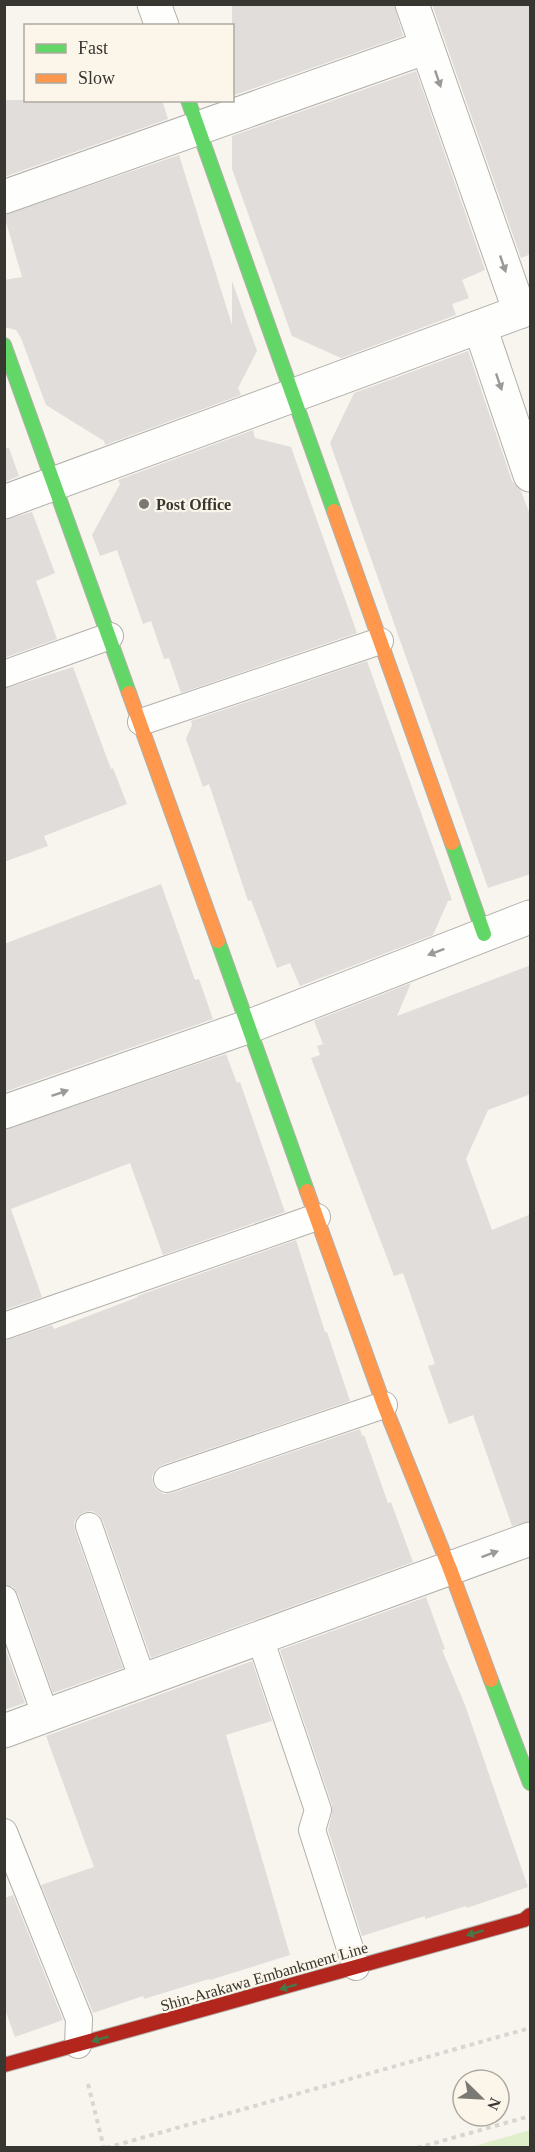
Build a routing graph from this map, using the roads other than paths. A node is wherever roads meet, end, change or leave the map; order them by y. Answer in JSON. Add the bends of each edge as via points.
{"nodes":[{"id":1,"x":154,"y":4,"type":"edge"},
{"id":2,"x":412,"y":4,"type":"edge"},
{"id":3,"x":161,"y":24,"type":"edge"},
{"id":4,"x":427,"y":47,"type":"junction"},
{"id":5,"x":193,"y":114,"type":"edge"},
{"id":6,"x":4,"y":197,"type":"edge"},
{"id":7,"x":525,"y":310,"type":"edge"},
{"id":8,"x":480,"y":327,"type":"junction"},
{"id":9,"x":4,"y":345,"type":"edge"},
{"id":10,"x":293,"y":396,"type":"junction"},
{"id":11,"x":531,"y":475,"type":"edge"},
{"id":12,"x":55,"y":483,"type":"junction"},
{"id":13,"x":4,"y":502,"type":"edge"},
{"id":14,"x":110,"y":636,"type":"junction"},
{"id":15,"x":380,"y":641,"type":"junction"},
{"id":16,"x":4,"y":674,"type":"edge"},
{"id":17,"x":141,"y":722,"type":"junction"},
{"id":18,"x":531,"y":917,"type":"edge"},
{"id":19,"x":484,"y":934,"type":"junction"},
{"id":20,"x":250,"y":1026,"type":"junction"},
{"id":21,"x":4,"y":1112,"type":"edge"},
{"id":22,"x":317,"y":1217,"type":"junction"},
{"id":23,"x":4,"y":1326,"type":"edge"},
{"id":24,"x":384,"y":1405,"type":"junction"},
{"id":25,"x":167,"y":1479,"type":"dead end"},
{"id":26,"x":89,"y":1526,"type":"dead end"},
{"id":27,"x":531,"y":1539,"type":"edge"},
{"id":28,"x":450,"y":1569,"type":"junction"},
{"id":29,"x":4,"y":1599,"type":"edge"},
{"id":30,"x":260,"y":1638,"type":"junction"},
{"id":31,"x":143,"y":1681,"type":"junction"},
{"id":32,"x":46,"y":1716,"type":"junction"},
{"id":33,"x":4,"y":1731,"type":"edge"},
{"id":34,"x":531,"y":1783,"type":"edge"},
{"id":35,"x":4,"y":1832,"type":"edge"},
{"id":36,"x":531,"y":1915,"type":"edge"},
{"id":37,"x":356,"y":1967,"type":"junction"},
{"id":38,"x":78,"y":2045,"type":"junction"},
{"id":39,"x":4,"y":2065,"type":"edge"}],
"edges":[{"from":1,"to":3,"type":"street"},
{"from":2,"to":4,"type":"street"},
{"from":4,"to":5,"type":"street"},
{"from":4,"to":7,"type":"street","one_way":true},
{"from":5,"to":6,"type":"street"},
{"from":5,"to":10,"type":"street"},
{"from":7,"to":8,"type":"street"},
{"from":8,"to":10,"type":"street"},
{"from":8,"to":11,"type":"street","one_way":true},
{"from":9,"to":12,"type":"street"},
{"from":10,"to":12,"type":"street"},
{"from":10,"to":15,"type":"street"},
{"from":12,"to":13,"type":"street"},
{"from":12,"to":14,"type":"street"},
{"from":14,"to":16,"type":"lane"},
{"from":14,"to":17,"type":"street"},
{"from":15,"to":17,"type":"lane"},
{"from":15,"to":19,"type":"street"},
{"from":17,"to":20,"type":"street"},
{"from":18,"to":19,"type":"street"},
{"from":19,"to":20,"type":"street","one_way":true},
{"from":21,"to":20,"type":"street","one_way":true},
{"from":20,"to":22,"type":"street"},
{"from":22,"to":23,"type":"lane"},
{"from":22,"to":24,"type":"street"},
{"from":24,"to":25,"type":"lane"},
{"from":24,"to":28,"type":"street"},
{"from":26,"to":31,"type":"lane"},
{"from":28,"to":27,"type":"street","one_way":true},
{"from":28,"to":30,"type":"street"},
{"from":28,"to":34,"type":"street"},
{"from":29,"to":32,"type":"lane"},
{"from":30,"to":31,"type":"street"},
{"from":30,"to":37,"type":"lane","via":[[318,1810],[312,1830]]},
{"from":31,"to":32,"type":"street"},
{"from":32,"to":33,"type":"street"},
{"from":35,"to":38,"type":"lane","via":[[79,2019]]},
{"from":36,"to":37,"type":"street","name":"Shin-Arakawa Embankment Line","one_way":true},
{"from":37,"to":38,"type":"street","name":"Shin-Arakawa Embankment Line","one_way":true},
{"from":38,"to":39,"type":"street","name":"Shin-Arakawa Embankment Line"}]}
